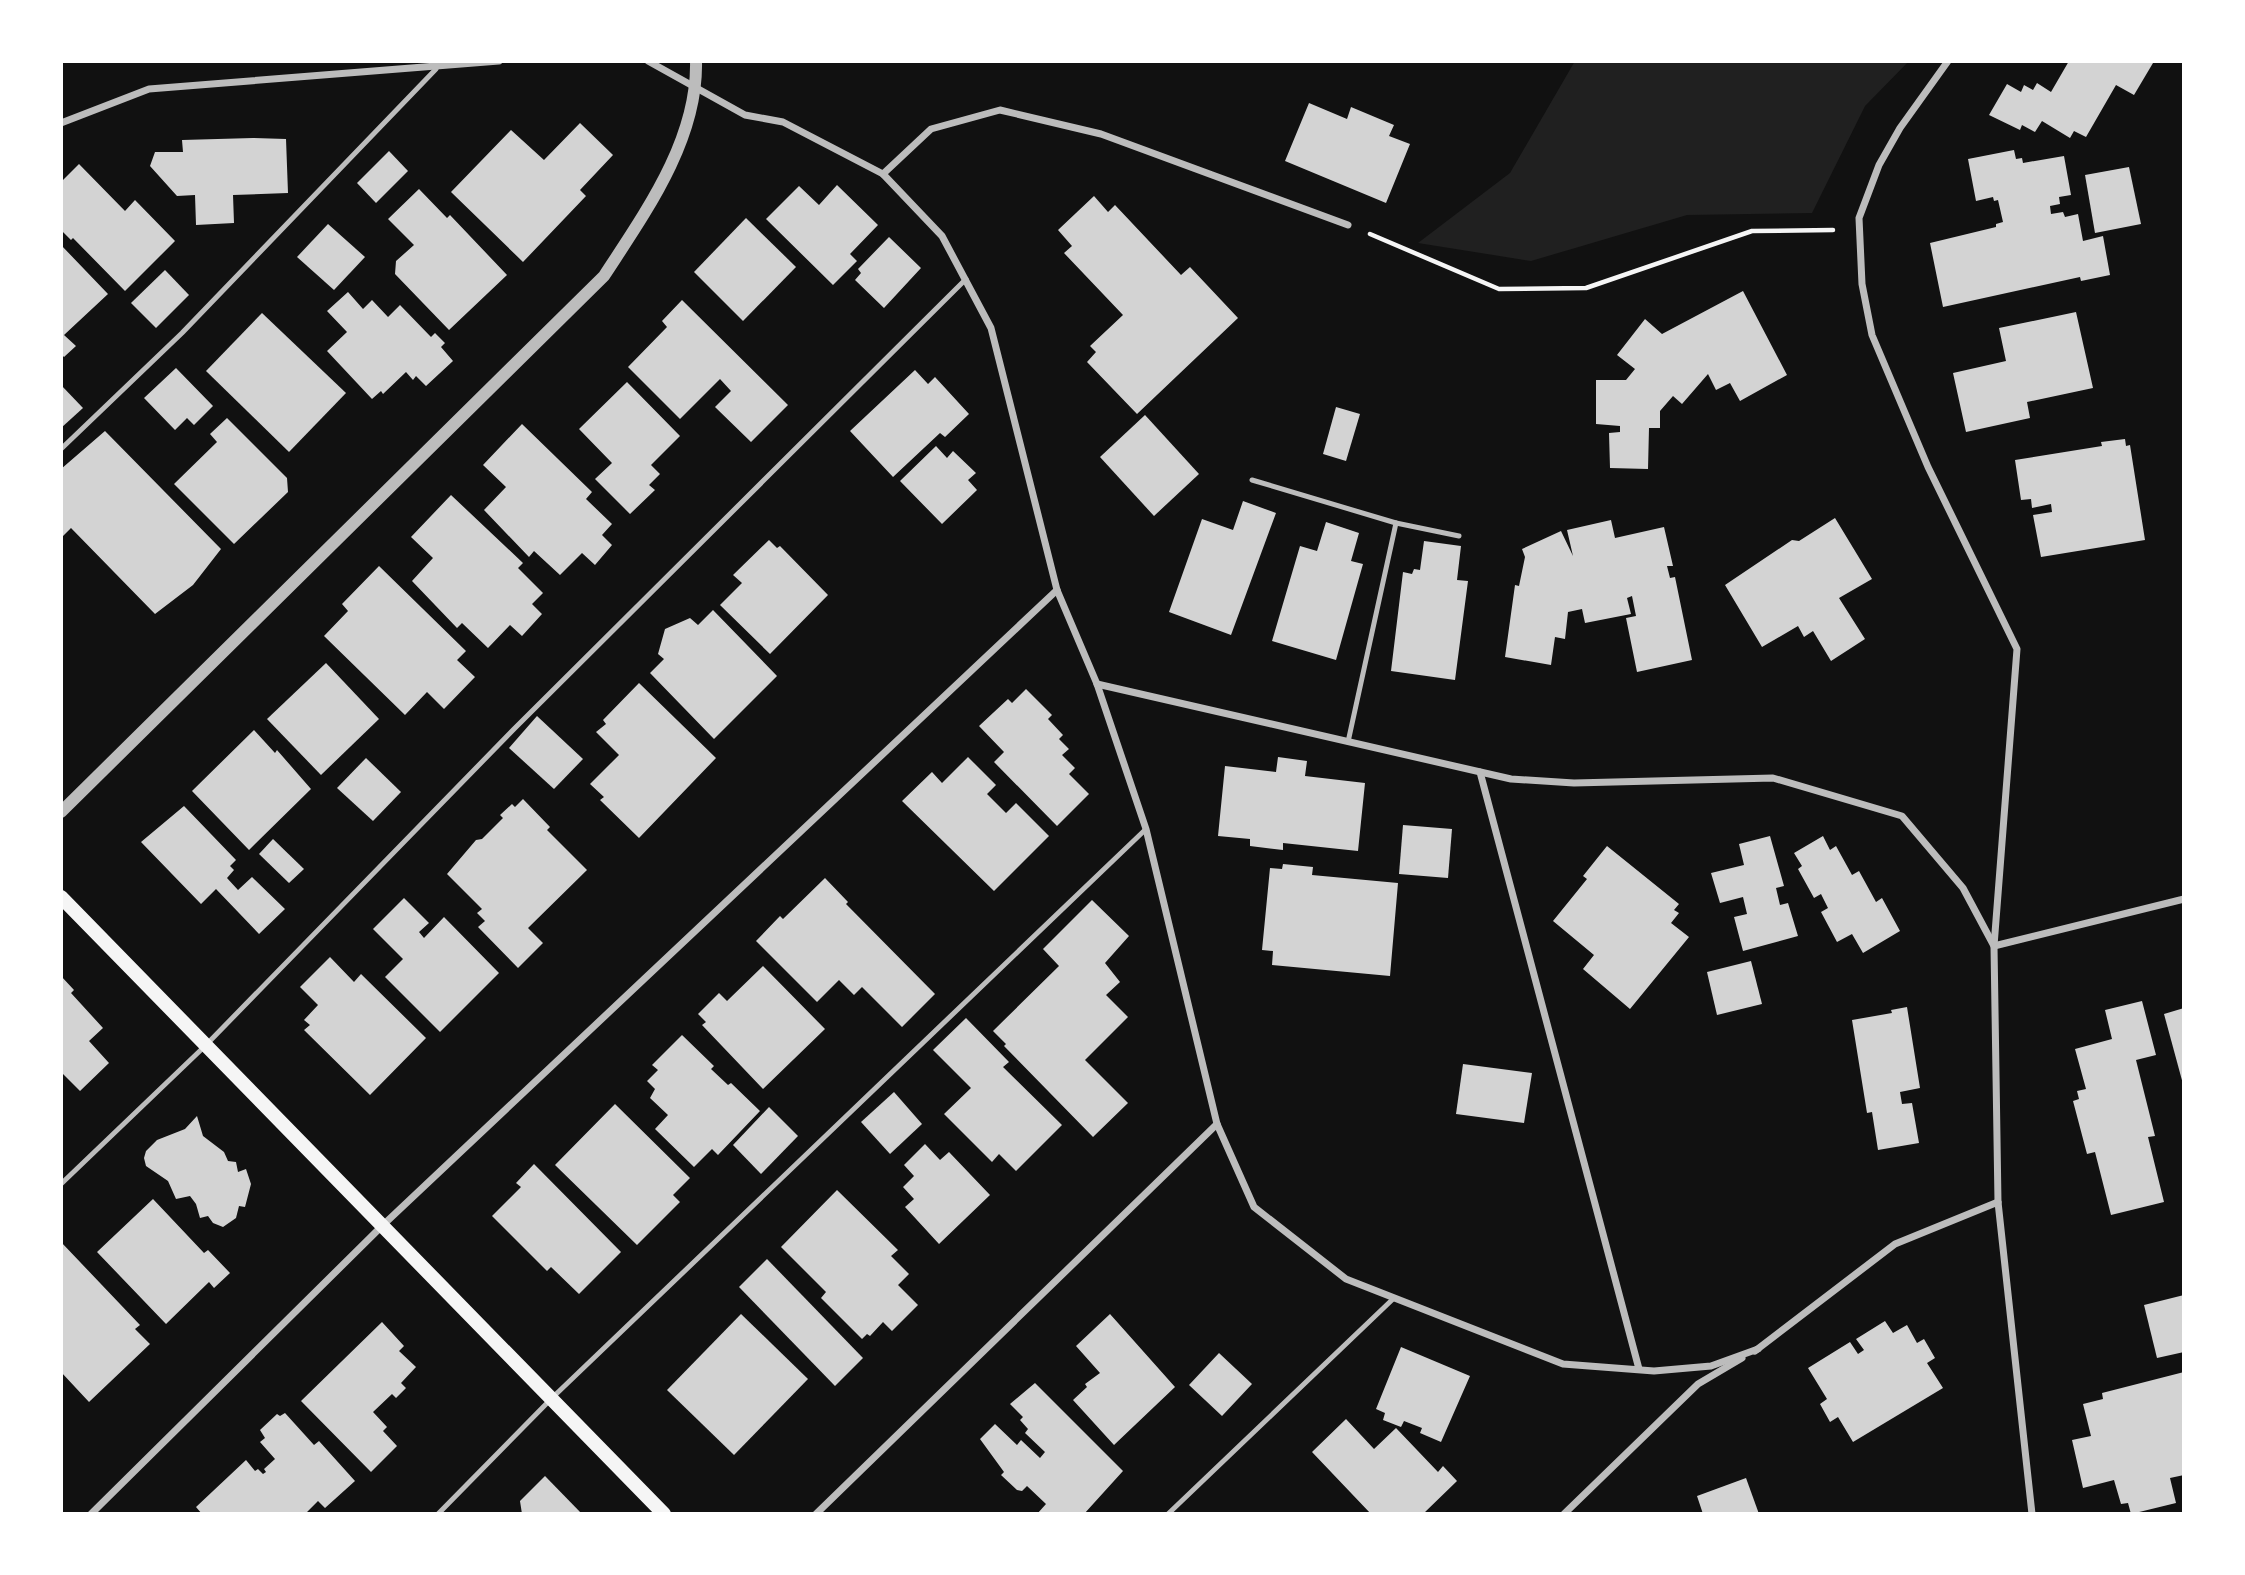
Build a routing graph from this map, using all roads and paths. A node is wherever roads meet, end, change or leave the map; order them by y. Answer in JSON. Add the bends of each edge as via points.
{"nodes":[{"id":1,"x":499,"y":61,"type":"edge"},
{"id":2,"x":649,"y":61,"type":"edge"},
{"id":3,"x":695,"y":61,"type":"edge"},
{"id":4,"x":1948,"y":61,"type":"edge"},
{"id":5,"x":436,"y":69,"type":"junction"},
{"id":6,"x":696,"y":88,"type":"junction"},
{"id":7,"x":61,"y":123,"type":"edge"},
{"id":8,"x":883,"y":174,"type":"junction"},
{"id":9,"x":1348,"y":225,"type":"joint"},
{"id":10,"x":1833,"y":231,"type":"dead end"},
{"id":11,"x":966,"y":279,"type":"junction"},
{"id":12,"x":61,"y":449,"type":"edge"},
{"id":13,"x":1252,"y":480,"type":"dead end"},
{"id":14,"x":1396,"y":523,"type":"junction"},
{"id":15,"x":1459,"y":536,"type":"dead end"},
{"id":16,"x":1057,"y":590,"type":"junction"},
{"id":17,"x":1097,"y":684,"type":"junction"},
{"id":18,"x":1348,"y":742,"type":"junction"},
{"id":19,"x":1480,"y":772,"type":"junction"},
{"id":20,"x":61,"y":812,"type":"edge"},
{"id":21,"x":1146,"y":830,"type":"junction"},
{"id":22,"x":61,"y":897,"type":"edge"},
{"id":23,"x":2184,"y":899,"type":"edge"},
{"id":24,"x":1994,"y":946,"type":"junction"},
{"id":25,"x":205,"y":1046,"type":"junction"},
{"id":26,"x":1217,"y":1124,"type":"junction"},
{"id":27,"x":61,"y":1184,"type":"edge"},
{"id":28,"x":1998,"y":1202,"type":"junction"},
{"id":29,"x":382,"y":1226,"type":"junction"},
{"id":30,"x":1394,"y":1298,"type":"junction"},
{"id":31,"x":1758,"y":1349,"type":"junction"},
{"id":32,"x":1639,"y":1369,"type":"junction"},
{"id":33,"x":552,"y":1398,"type":"junction"},
{"id":34,"x":91,"y":1514,"type":"edge"},
{"id":35,"x":438,"y":1514,"type":"edge"},
{"id":36,"x":664,"y":1514,"type":"edge"},
{"id":37,"x":816,"y":1514,"type":"edge"},
{"id":38,"x":1168,"y":1514,"type":"edge"},
{"id":39,"x":1564,"y":1514,"type":"edge"},
{"id":40,"x":2032,"y":1514,"type":"edge"}],
"edges":[{"from":1,"to":5,"type":"street"},
{"from":2,"to":6,"type":"street"},
{"from":3,"to":6,"type":"street"},
{"from":4,"to":24,"type":"street","via":[[1879,165],[1859,218],[1862,284],[1872,335],[1927,467],[2017,649]]},
{"from":5,"to":7,"type":"street","via":[[149,89]]},
{"from":5,"to":12,"type":"lane","via":[[182,332]]},
{"from":6,"to":8,"type":"street","via":[[745,115],[783,122]]},
{"from":6,"to":20,"type":"street","via":[[666,179],[604,276]]},
{"from":8,"to":9,"type":"street","via":[[931,129],[1000,110],[1101,134]]},
{"from":8,"to":11,"type":"street","via":[[942,236]]},
{"from":9,"to":10,"type":"path","via":[[1499,289],[1586,288],[1752,231]]},
{"from":11,"to":16,"type":"street","via":[[991,328]]},
{"from":11,"to":25,"type":"lane","via":[[515,728]]},
{"from":13,"to":14,"type":"lane"},
{"from":14,"to":15,"type":"lane"},
{"from":14,"to":18,"type":"lane"},
{"from":16,"to":17,"type":"street"},
{"from":16,"to":29,"type":"street"},
{"from":17,"to":18,"type":"street"},
{"from":17,"to":21,"type":"street"},
{"from":18,"to":19,"type":"street"},
{"from":19,"to":24,"type":"street","via":[[1574,783],[1773,778],[1902,816],[1963,888]]},
{"from":19,"to":32,"type":"street"},
{"from":21,"to":26,"type":"street"},
{"from":21,"to":33,"type":"lane"},
{"from":22,"to":25,"type":"main road"},
{"from":23,"to":24,"type":"street"},
{"from":24,"to":28,"type":"street"},
{"from":25,"to":27,"type":"lane"},
{"from":25,"to":29,"type":"main road"},
{"from":26,"to":30,"type":"street","via":[[1254,1207],[1346,1279]]},
{"from":26,"to":37,"type":"street"},
{"from":28,"to":31,"type":"street","via":[[1895,1244]]},
{"from":28,"to":40,"type":"street"},
{"from":29,"to":33,"type":"main road"},
{"from":29,"to":34,"type":"street"},
{"from":30,"to":32,"type":"street","via":[[1563,1364]]},
{"from":30,"to":38,"type":"lane"},
{"from":31,"to":32,"type":"street","via":[[1711,1366]]},
{"from":31,"to":39,"type":"street","via":[[1698,1384]]},
{"from":33,"to":35,"type":"lane"},
{"from":33,"to":36,"type":"main road"}]}
